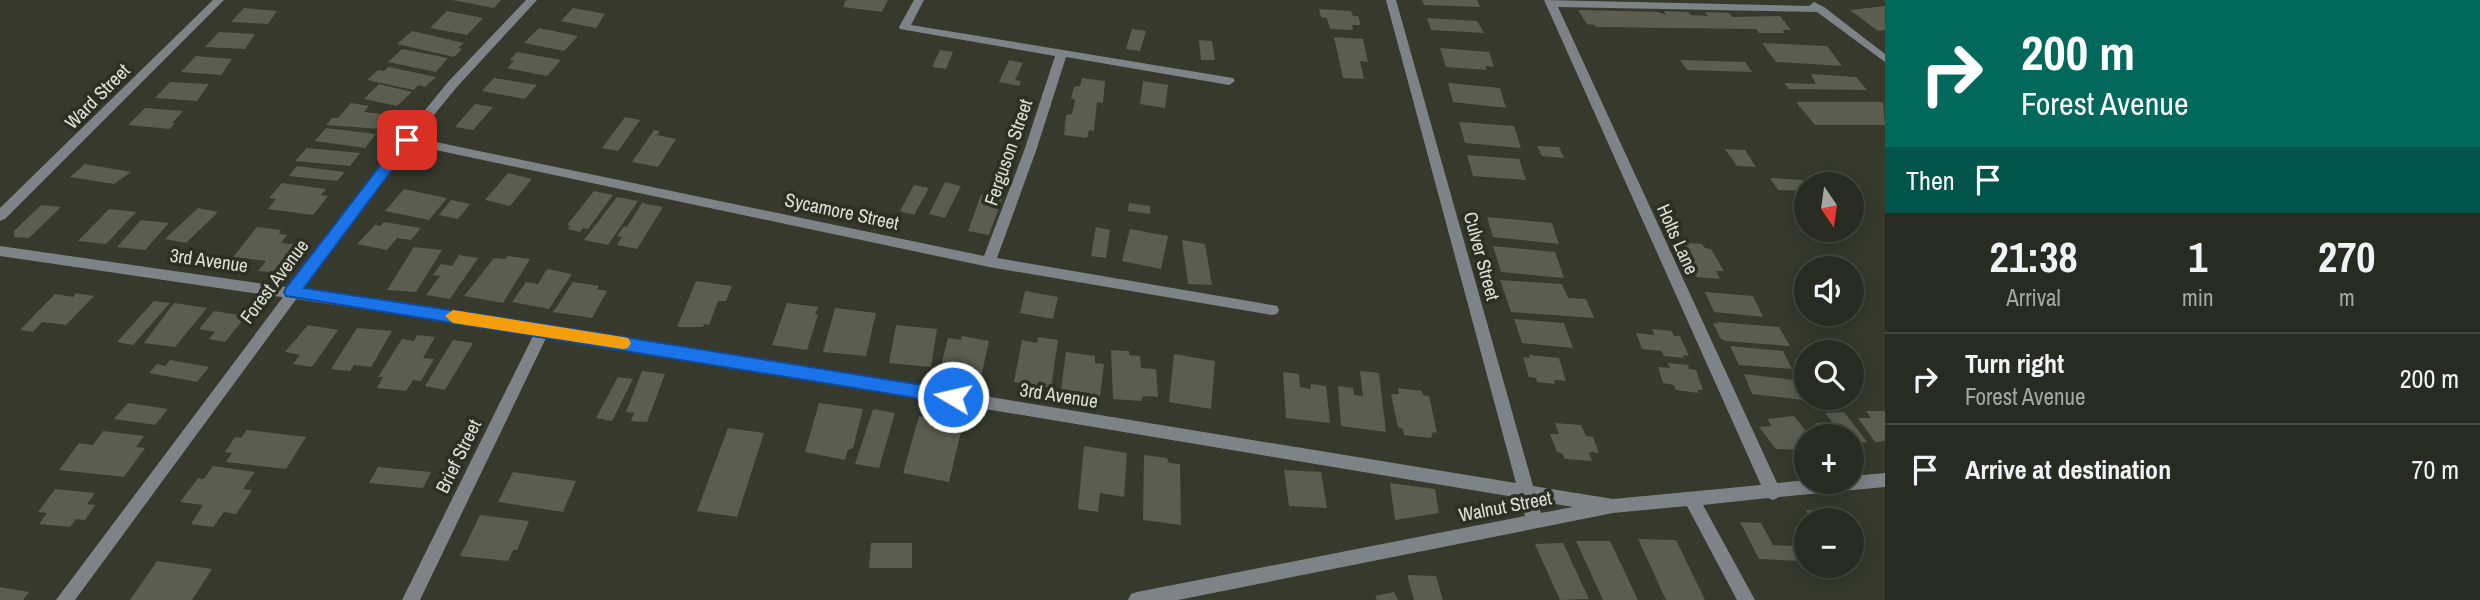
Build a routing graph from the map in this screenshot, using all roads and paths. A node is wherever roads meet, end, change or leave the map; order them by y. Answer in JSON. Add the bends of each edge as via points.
{"nodes":[{"id":1,"x":219,"y":0,"type":"edge"},
{"id":2,"x":532,"y":0,"type":"edge"},
{"id":3,"x":919,"y":0,"type":"edge"},
{"id":4,"x":1391,"y":0,"type":"edge"},
{"id":5,"x":1808,"y":0,"type":"edge"},
{"id":6,"x":1550,"y":2,"type":"edge"},
{"id":7,"x":1820,"y":9,"type":"junction"},
{"id":8,"x":1061,"y":55,"type":"junction"},
{"id":9,"x":1885,"y":59,"type":"edge"},
{"id":10,"x":1229,"y":81,"type":"dead end"},
{"id":11,"x":407,"y":140,"type":"junction"},
{"id":12,"x":0,"y":216,"type":"edge"},
{"id":13,"x":0,"y":251,"type":"edge"},
{"id":14,"x":989,"y":262,"type":"junction"},
{"id":15,"x":292,"y":292,"type":"junction"},
{"id":16,"x":1272,"y":310,"type":"dead end"},
{"id":17,"x":543,"y":330,"type":"junction"},
{"id":18,"x":1885,"y":480,"type":"edge"},
{"id":19,"x":1528,"y":492,"type":"junction"},
{"id":20,"x":1773,"y":493,"type":"junction"},
{"id":21,"x":1693,"y":501,"type":"junction"},
{"id":22,"x":1614,"y":506,"type":"junction"},
{"id":23,"x":1535,"y":522,"type":"junction"},
{"id":24,"x":65,"y":600,"type":"edge"},
{"id":25,"x":411,"y":600,"type":"edge"},
{"id":26,"x":1137,"y":600,"type":"edge"},
{"id":27,"x":1746,"y":600,"type":"edge"}],
"edges":[{"from":1,"to":12,"type":"street","name":"Ward Street"},
{"from":2,"to":11,"type":"street","name":"Forest Avenue"},
{"from":3,"to":8,"type":"street","via":[[904,27]]},
{"from":4,"to":19,"type":"street","name":"Culver Street"},
{"from":5,"to":7,"type":"street"},
{"from":6,"to":7,"type":"street"},
{"from":6,"to":20,"type":"street","name":"Holts Lane"},
{"from":7,"to":9,"type":"street"},
{"from":8,"to":10,"type":"street"},
{"from":8,"to":14,"type":"street","name":"Ferguson Street"},
{"from":11,"to":14,"type":"street","name":"Sycamore Street"},
{"from":11,"to":15,"type":"street","name":"Forest Avenue"},
{"from":13,"to":15,"type":"street","name":"3rd Avenue"},
{"from":14,"to":16,"type":"street","name":"Sycamore Street"},
{"from":15,"to":17,"type":"street","name":"3rd Avenue"},
{"from":15,"to":24,"type":"street","name":"Forest Avenue"},
{"from":17,"to":19,"type":"street","name":"3rd Avenue"},
{"from":17,"to":25,"type":"street","name":"Brief Street"},
{"from":18,"to":20,"type":"street","name":"Walnut Street"},
{"from":19,"to":22,"type":"street","name":"3rd Avenue"},
{"from":19,"to":23,"type":"street","name":"Culver Street"},
{"from":20,"to":21,"type":"street","name":"Walnut Street"},
{"from":21,"to":22,"type":"street","name":"Walnut Street"},
{"from":21,"to":27,"type":"street"},
{"from":22,"to":23,"type":"street","name":"Walnut Street"},
{"from":23,"to":26,"type":"street","name":"Walnut Street"}]}
